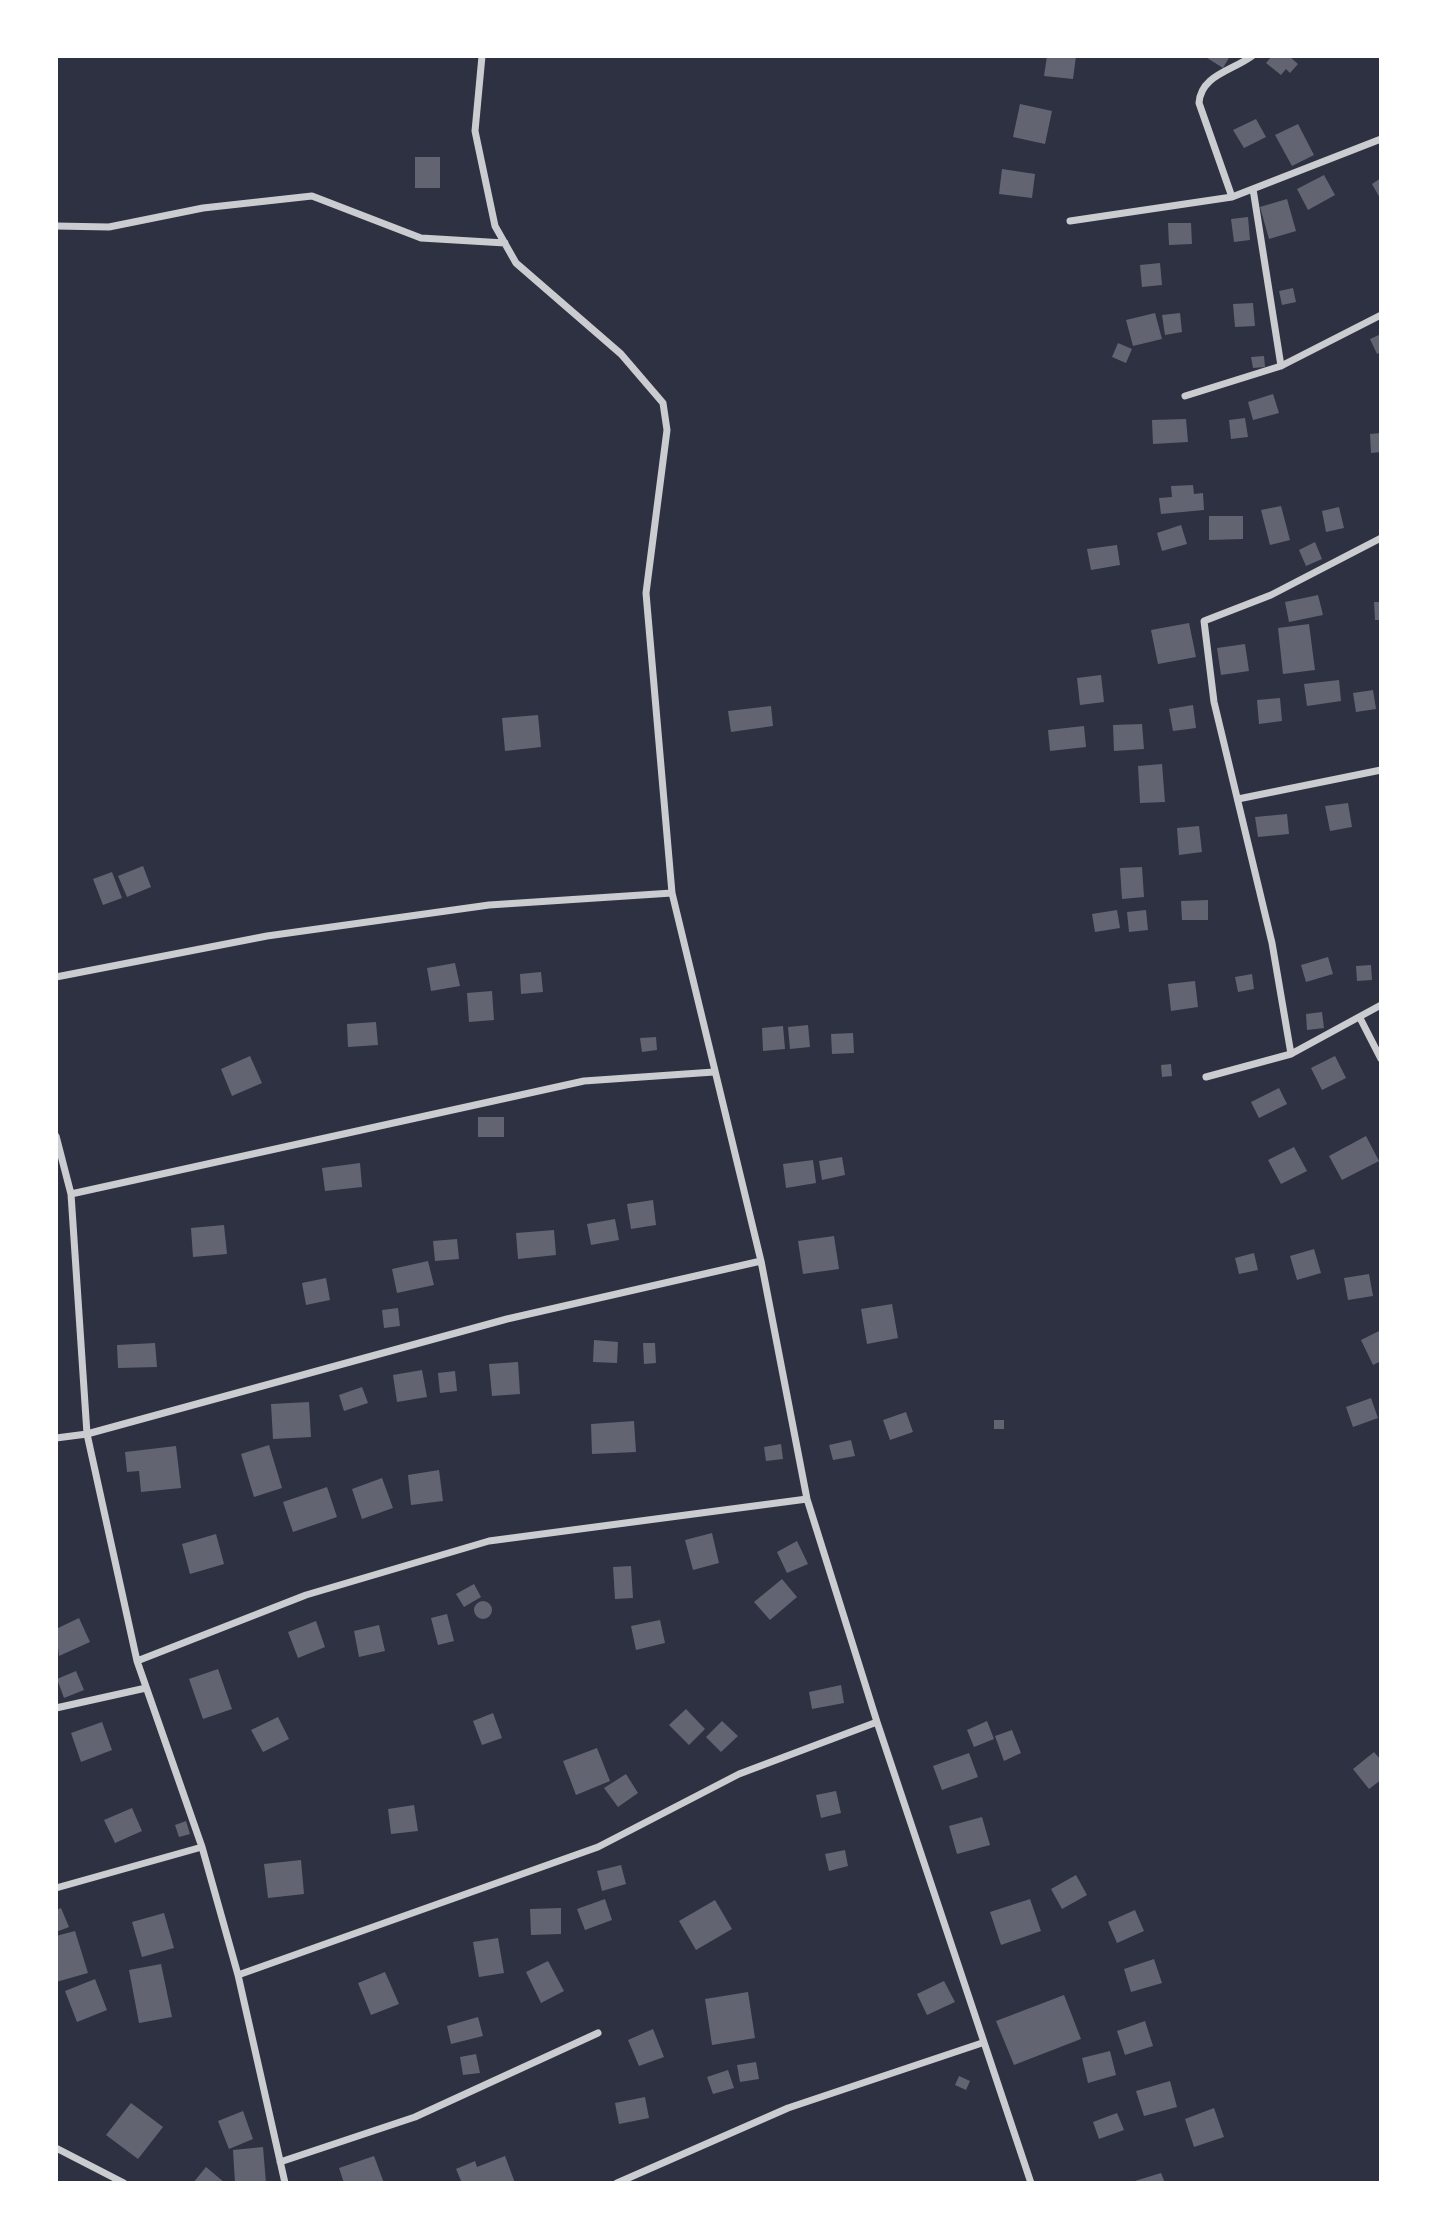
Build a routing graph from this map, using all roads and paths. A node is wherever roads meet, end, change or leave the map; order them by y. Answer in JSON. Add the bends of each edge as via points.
{"nodes":[{"id":1,"x":482,"y":56,"type":"edge"},
{"id":2,"x":1252,"y":56,"type":"edge"},
{"id":3,"x":1381,"y":139,"type":"edge"},
{"id":4,"x":1253,"y":189,"type":"junction"},
{"id":5,"x":1232,"y":197,"type":"junction"},
{"id":6,"x":1070,"y":221,"type":"dead end"},
{"id":7,"x":56,"y":226,"type":"edge"},
{"id":8,"x":505,"y":243,"type":"junction"},
{"id":9,"x":1381,"y":315,"type":"edge"},
{"id":10,"x":1281,"y":366,"type":"junction"},
{"id":11,"x":1185,"y":397,"type":"dead end"},
{"id":12,"x":1381,"y":538,"type":"edge"},
{"id":13,"x":1381,"y":770,"type":"edge"},
{"id":14,"x":1238,"y":799,"type":"junction"},
{"id":15,"x":672,"y":893,"type":"junction"},
{"id":16,"x":56,"y":977,"type":"edge"},
{"id":17,"x":1381,"y":1005,"type":"edge"},
{"id":18,"x":1360,"y":1018,"type":"junction"},
{"id":19,"x":1291,"y":1054,"type":"junction"},
{"id":20,"x":1381,"y":1059,"type":"edge"},
{"id":21,"x":714,"y":1072,"type":"junction"},
{"id":22,"x":1206,"y":1077,"type":"dead end"},
{"id":23,"x":56,"y":1138,"type":"edge"},
{"id":24,"x":71,"y":1194,"type":"junction"},
{"id":25,"x":761,"y":1261,"type":"junction"},
{"id":26,"x":87,"y":1434,"type":"junction"},
{"id":27,"x":56,"y":1438,"type":"edge"},
{"id":28,"x":807,"y":1499,"type":"junction"},
{"id":29,"x":137,"y":1661,"type":"junction"},
{"id":30,"x":146,"y":1688,"type":"junction"},
{"id":31,"x":56,"y":1708,"type":"edge"},
{"id":32,"x":877,"y":1722,"type":"junction"},
{"id":33,"x":202,"y":1847,"type":"junction"},
{"id":34,"x":56,"y":1888,"type":"edge"},
{"id":35,"x":238,"y":1975,"type":"junction"},
{"id":36,"x":598,"y":2033,"type":"dead end"},
{"id":37,"x":982,"y":2043,"type":"junction"},
{"id":38,"x":56,"y":2148,"type":"edge"},
{"id":39,"x":280,"y":2162,"type":"junction"},
{"id":40,"x":124,"y":2183,"type":"edge"},
{"id":41,"x":285,"y":2183,"type":"edge"},
{"id":42,"x":617,"y":2183,"type":"edge"},
{"id":43,"x":1031,"y":2183,"type":"edge"}],
"edges":[{"from":1,"to":8,"type":"street","via":[[475,131],[495,226]]},
{"from":2,"to":5,"type":"street","via":[[1209,81],[1200,93],[1199,103]]},
{"from":3,"to":4,"type":"street"},
{"from":4,"to":5,"type":"street"},
{"from":4,"to":10,"type":"street"},
{"from":5,"to":6,"type":"street"},
{"from":7,"to":8,"type":"street","via":[[109,227],[203,208],[312,196],[421,238]]},
{"from":8,"to":15,"type":"street","via":[[516,263],[621,354],[663,403],[667,430],[646,593]]},
{"from":9,"to":10,"type":"street"},
{"from":10,"to":11,"type":"street"},
{"from":12,"to":14,"type":"street","via":[[1270,595],[1205,621],[1214,702]]},
{"from":13,"to":14,"type":"street"},
{"from":14,"to":19,"type":"street","via":[[1272,943]]},
{"from":15,"to":16,"type":"street","via":[[461,909],[267,936]]},
{"from":15,"to":21,"type":"street"},
{"from":17,"to":18,"type":"street"},
{"from":18,"to":19,"type":"street"},
{"from":18,"to":20,"type":"street"},
{"from":19,"to":22,"type":"street"},
{"from":21,"to":24,"type":"street","via":[[584,1081]]},
{"from":21,"to":25,"type":"street"},
{"from":23,"to":24,"type":"street"},
{"from":24,"to":26,"type":"street"},
{"from":25,"to":26,"type":"street","via":[[507,1319]]},
{"from":25,"to":28,"type":"street"},
{"from":26,"to":27,"type":"street"},
{"from":26,"to":29,"type":"street"},
{"from":28,"to":29,"type":"street","via":[[489,1541],[306,1595]]},
{"from":28,"to":32,"type":"street"},
{"from":29,"to":30,"type":"street"},
{"from":30,"to":31,"type":"street"},
{"from":30,"to":33,"type":"street"},
{"from":32,"to":35,"type":"street","via":[[739,1774],[598,1847]]},
{"from":32,"to":37,"type":"street"},
{"from":33,"to":34,"type":"street"},
{"from":33,"to":35,"type":"street"},
{"from":35,"to":39,"type":"street"},
{"from":36,"to":39,"type":"street","via":[[415,2117]]},
{"from":37,"to":42,"type":"street","via":[[788,2108]]},
{"from":37,"to":43,"type":"street"},
{"from":38,"to":40,"type":"street"},
{"from":39,"to":41,"type":"street"}]}
